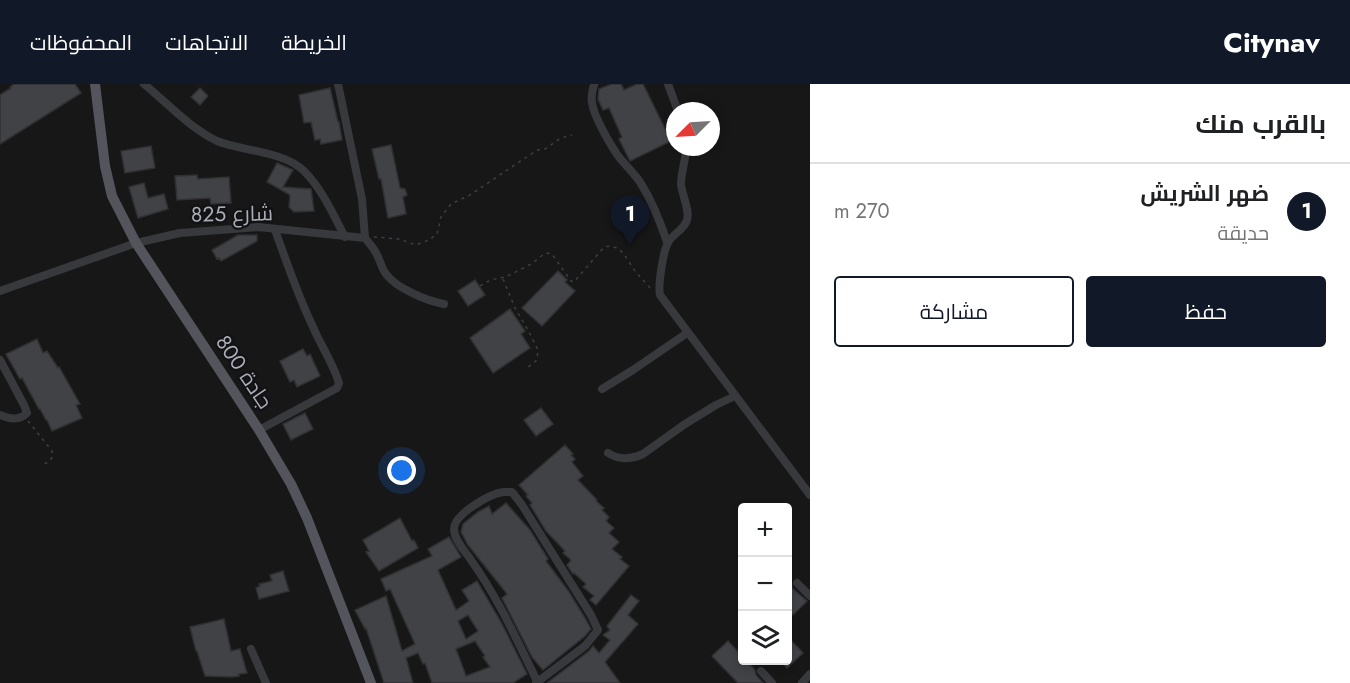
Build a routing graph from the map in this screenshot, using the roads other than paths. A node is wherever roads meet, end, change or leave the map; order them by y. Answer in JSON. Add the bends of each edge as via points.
{"nodes":[{"id":1,"x":95,"y":84,"type":"edge"},
{"id":2,"x":144,"y":84,"type":"edge"},
{"id":3,"x":338,"y":84,"type":"edge"},
{"id":4,"x":668,"y":84,"type":"edge"},
{"id":5,"x":594,"y":85,"type":"edge"},
{"id":6,"x":675,"y":102,"type":"edge"},
{"id":7,"x":685,"y":156,"type":"edge"},
{"id":8,"x":275,"y":230,"type":"junction"},
{"id":9,"x":345,"y":237,"type":"junction"},
{"id":10,"x":364,"y":238,"type":"junction"},
{"id":11,"x":668,"y":242,"type":"junction"},
{"id":12,"x":136,"y":243,"type":"junction"},
{"id":13,"x":0,"y":291,"type":"edge"},
{"id":14,"x":444,"y":304,"type":"dead end"},
{"id":15,"x":687,"y":333,"type":"junction"},
{"id":16,"x":0,"y":360,"type":"edge"},
{"id":17,"x":602,"y":388,"type":"dead end"},
{"id":18,"x":735,"y":396,"type":"junction"},
{"id":19,"x":0,"y":415,"type":"edge"},
{"id":20,"x":259,"y":430,"type":"junction"},
{"id":21,"x":608,"y":453,"type":"dead end"},
{"id":22,"x":810,"y":495,"type":"edge"},
{"id":23,"x":796,"y":583,"type":"dead end"},
{"id":24,"x":810,"y":596,"type":"edge"},
{"id":25,"x":251,"y":649,"type":"dead end"},
{"id":26,"x":761,"y":671,"type":"dead end"},
{"id":27,"x":810,"y":674,"type":"edge"},
{"id":28,"x":537,"y":682,"type":"edge"},
{"id":29,"x":266,"y":683,"type":"edge"},
{"id":30,"x":372,"y":683,"type":"edge"},
{"id":31,"x":772,"y":683,"type":"edge"},
{"id":32,"x":802,"y":683,"type":"edge"}],
"edges":[{"from":1,"to":12,"type":"main road","name":"جادة 800","via":[[112,196]]},
{"from":2,"to":9,"type":"street","via":[[192,125],[219,141],[280,158],[302,169],[319,190]]},
{"from":3,"to":10,"type":"street","via":[[362,199]]},
{"from":4,"to":6,"type":"street"},
{"from":5,"to":11,"type":"street","via":[[593,108],[614,150],[645,190]]},
{"from":7,"to":11,"type":"street","via":[[681,180],[688,218]]},
{"from":8,"to":9,"type":"street","name":"شارع 825"},
{"from":8,"to":12,"type":"street","name":"شارع 825","via":[[258,227],[180,232]]},
{"from":8,"to":20,"type":"street","via":[[292,280],[339,383],[337,388]]},
{"from":9,"to":10,"type":"street","name":"شارع 825"},
{"from":10,"to":14,"type":"street","via":[[389,278]]},
{"from":11,"to":15,"type":"street","via":[[660,294]]},
{"from":12,"to":13,"type":"street","name":"شارع 825"},
{"from":12,"to":20,"type":"main road","name":"جادة 800"},
{"from":15,"to":17,"type":"street"},
{"from":15,"to":18,"type":"street"},
{"from":16,"to":19,"type":"street","via":[[27,411],[16,418]]},
{"from":18,"to":21,"type":"street","via":[[700,414],[637,457],[626,459]]},
{"from":18,"to":22,"type":"street"},
{"from":20,"to":30,"type":"main road","name":"جادة 800","via":[[307,518]]},
{"from":23,"to":24,"type":"street"},
{"from":25,"to":29,"type":"street"},
{"from":26,"to":31,"type":"street"},
{"from":27,"to":32,"type":"street"},
{"from":28,"to":28,"type":"street","via":[[585,646],[598,630],[522,505],[513,492],[503,492],[484,499],[461,516],[454,531],[505,615]]}]}
